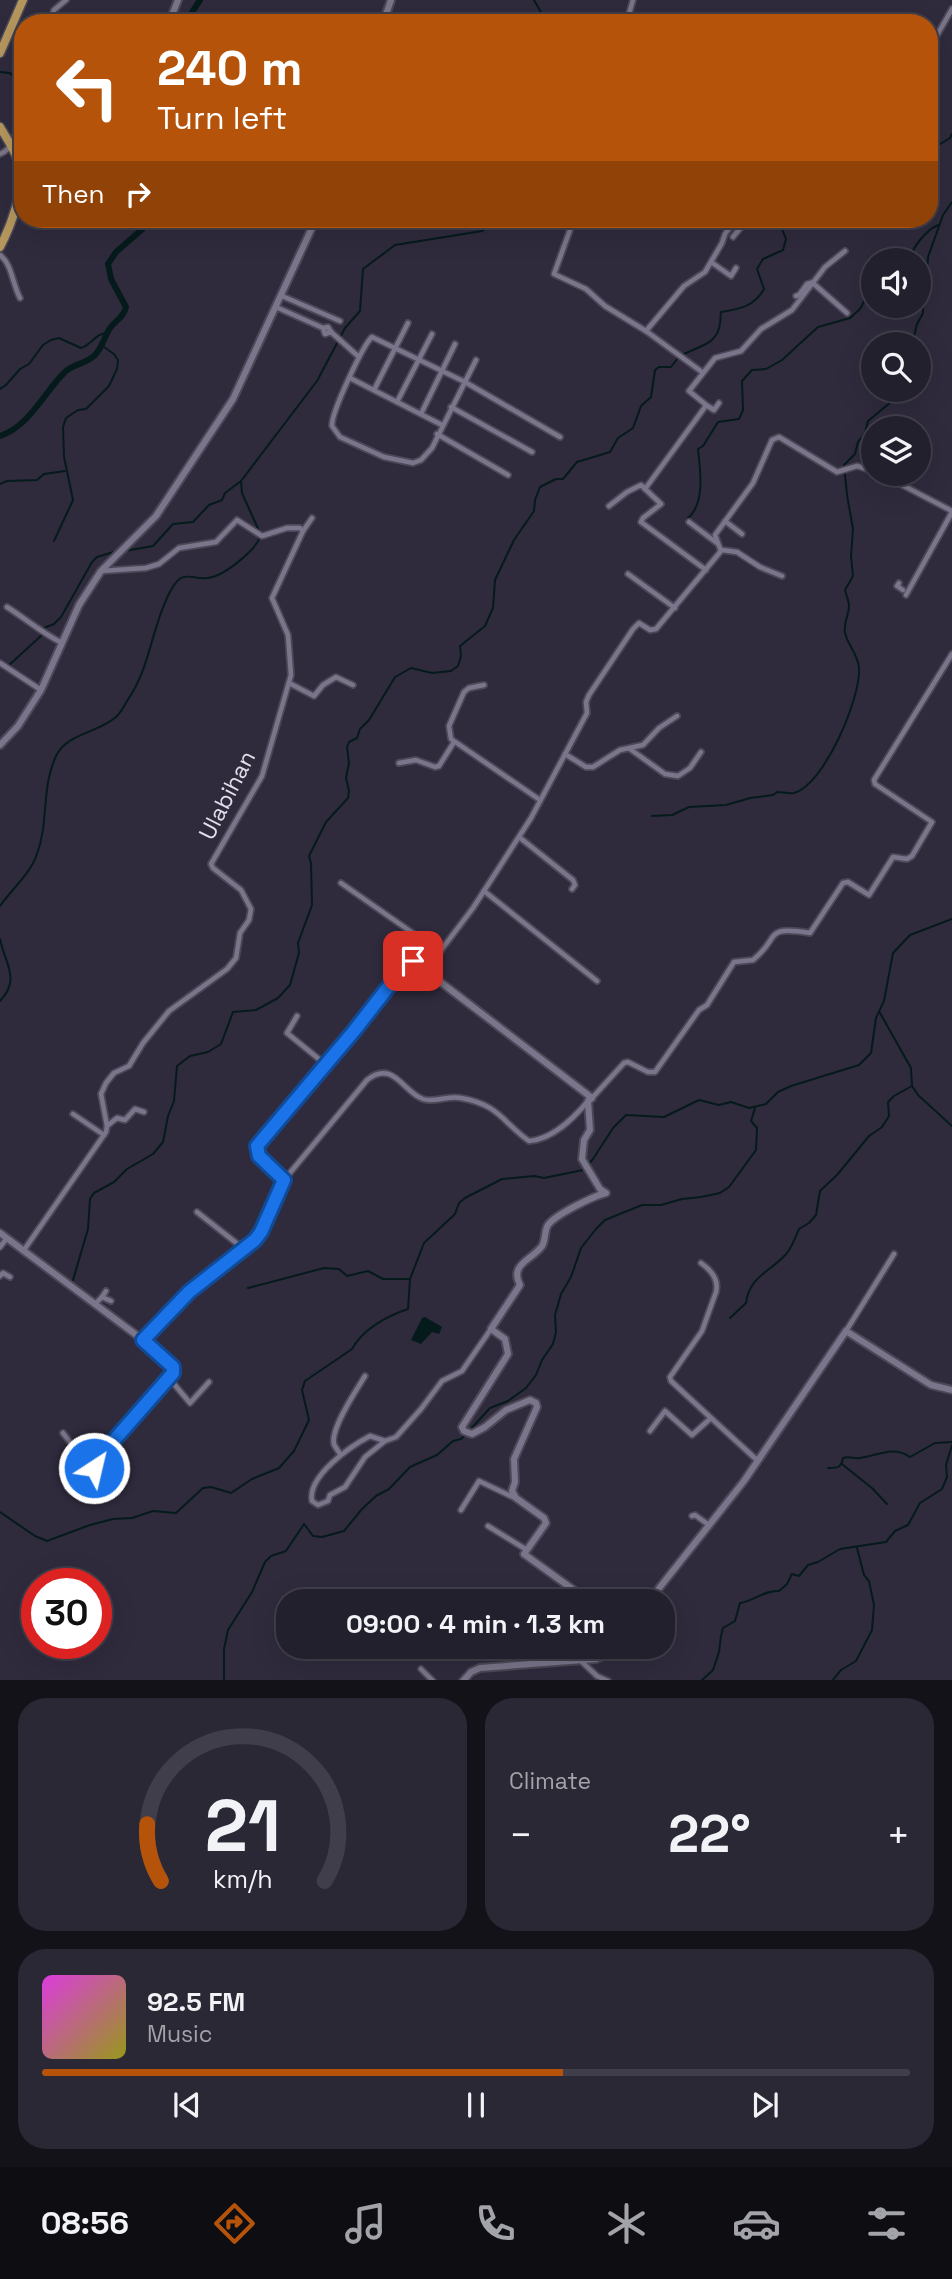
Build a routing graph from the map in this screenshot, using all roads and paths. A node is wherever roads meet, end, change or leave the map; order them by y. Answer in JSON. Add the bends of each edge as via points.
{"nodes":[{"id":1,"x":66,"y":0,"type":"edge"},
{"id":2,"x":952,"y":9,"type":"edge"},
{"id":3,"x":53,"y":14,"type":"edge"},
{"id":4,"x":14,"y":21,"type":"edge"},
{"id":5,"x":938,"y":33,"type":"edge"},
{"id":6,"x":0,"y":53,"type":"edge"},
{"id":7,"x":0,"y":127,"type":"edge"},
{"id":8,"x":14,"y":136,"type":"edge"},
{"id":9,"x":11,"y":146,"type":"junction"},
{"id":10,"x":14,"y":153,"type":"edge"},
{"id":11,"x":0,"y":154,"type":"edge"},
{"id":12,"x":14,"y":212,"type":"edge"},
{"id":13,"x":312,"y":228,"type":"edge"},
{"id":14,"x":571,"y":228,"type":"edge"},
{"id":15,"x":729,"y":228,"type":"edge"},
{"id":16,"x":740,"y":228,"type":"edge"},
{"id":17,"x":733,"y":237,"type":"dead end"},
{"id":18,"x":0,"y":247,"type":"edge"},
{"id":19,"x":845,"y":251,"type":"dead end"},
{"id":20,"x":0,"y":255,"type":"edge"},
{"id":21,"x":711,"y":262,"type":"junction"},
{"id":22,"x":736,"y":268,"type":"dead end"},
{"id":23,"x":814,"y":283,"type":"junction"},
{"id":24,"x":282,"y":296,"type":"junction"},
{"id":25,"x":796,"y":296,"type":"dead end"},
{"id":26,"x":20,"y":298,"type":"dead end"},
{"id":27,"x":276,"y":307,"type":"junction"},
{"id":28,"x":847,"y":313,"type":"dead end"},
{"id":29,"x":340,"y":321,"type":"dead end"},
{"id":30,"x":408,"y":323,"type":"dead end"},
{"id":31,"x":646,"y":331,"type":"junction"},
{"id":32,"x":432,"y":334,"type":"dead end"},
{"id":33,"x":455,"y":344,"type":"dead end"},
{"id":34,"x":396,"y":348,"type":"junction"},
{"id":35,"x":360,"y":357,"type":"junction"},
{"id":36,"x":419,"y":359,"type":"junction"},
{"id":37,"x":476,"y":360,"type":"dead end"},
{"id":38,"x":442,"y":371,"type":"junction"},
{"id":39,"x":702,"y":372,"type":"junction"},
{"id":40,"x":350,"y":378,"type":"junction"},
{"id":41,"x":465,"y":382,"type":"junction"},
{"id":42,"x":374,"y":390,"type":"junction"},
{"id":43,"x":397,"y":402,"type":"junction"},
{"id":44,"x":719,"y":403,"type":"dead end"},
{"id":45,"x":706,"y":405,"type":"junction"},
{"id":46,"x":451,"y":407,"type":"junction"},
{"id":47,"x":421,"y":414,"type":"junction"},
{"id":48,"x":442,"y":425,"type":"junction"},
{"id":49,"x":438,"y":434,"type":"junction"},
{"id":50,"x":561,"y":437,"type":"dead end"},
{"id":51,"x":532,"y":452,"type":"dead end"},
{"id":52,"x":861,"y":467,"type":"edge"},
{"id":53,"x":508,"y":475,"type":"dead end"},
{"id":54,"x":903,"y":486,"type":"edge"},
{"id":55,"x":645,"y":489,"type":"junction"},
{"id":56,"x":609,"y":506,"type":"dead end"},
{"id":57,"x":952,"y":512,"type":"edge"},
{"id":58,"x":312,"y":518,"type":"dead end"},
{"id":59,"x":725,"y":521,"type":"junction"},
{"id":60,"x":689,"y":522,"type":"dead end"},
{"id":61,"x":303,"y":531,"type":"junction"},
{"id":62,"x":742,"y":534,"type":"dead end"},
{"id":63,"x":718,"y":543,"type":"junction"},
{"id":64,"x":722,"y":550,"type":"junction"},
{"id":65,"x":706,"y":570,"type":"junction"},
{"id":66,"x":101,"y":571,"type":"junction"},
{"id":67,"x":628,"y":574,"type":"dead end"},
{"id":68,"x":782,"y":576,"type":"dead end"},
{"id":69,"x":898,"y":583,"type":"dead end"},
{"id":70,"x":7,"y":607,"type":"dead end"},
{"id":71,"x":675,"y":608,"type":"junction"},
{"id":72,"x":62,"y":643,"type":"junction"},
{"id":73,"x":952,"y":654,"type":"edge"},
{"id":74,"x":0,"y":663,"type":"edge"},
{"id":75,"x":289,"y":683,"type":"junction"},
{"id":76,"x":353,"y":685,"type":"dead end"},
{"id":77,"x":484,"y":685,"type":"dead end"},
{"id":78,"x":41,"y":690,"type":"junction"},
{"id":79,"x":677,"y":716,"type":"dead end"},
{"id":80,"x":454,"y":741,"type":"junction"},
{"id":81,"x":0,"y":745,"type":"edge"},
{"id":82,"x":630,"y":749,"type":"junction"},
{"id":83,"x":701,"y":752,"type":"dead end"},
{"id":84,"x":565,"y":754,"type":"junction"},
{"id":85,"x":399,"y":763,"type":"dead end"},
{"id":86,"x":540,"y":800,"type":"junction"},
{"id":87,"x":519,"y":837,"type":"junction"},
{"id":88,"x":341,"y":883,"type":"dead end"},
{"id":89,"x":572,"y":889,"type":"dead end"},
{"id":90,"x":484,"y":891,"type":"junction"},
{"id":91,"x":440,"y":952,"type":"junction"},
{"id":92,"x":426,"y":970,"type":"junction"},
{"id":93,"x":597,"y":981,"type":"dead end"},
{"id":94,"x":297,"y":1016,"type":"dead end"},
{"id":95,"x":326,"y":1064,"type":"junction"},
{"id":96,"x":590,"y":1099,"type":"junction"},
{"id":97,"x":144,"y":1112,"type":"dead end"},
{"id":98,"x":73,"y":1114,"type":"dead end"},
{"id":99,"x":107,"y":1126,"type":"junction"},
{"id":100,"x":104,"y":1135,"type":"junction"},
{"id":101,"x":284,"y":1180,"type":"junction"},
{"id":102,"x":198,"y":1212,"type":"dead end"},
{"id":103,"x":3,"y":1236,"type":"edge"},
{"id":104,"x":0,"y":1247,"type":"edge"},
{"id":105,"x":24,"y":1250,"type":"junction"},
{"id":106,"x":245,"y":1250,"type":"junction"},
{"id":107,"x":894,"y":1254,"type":"dead end"},
{"id":108,"x":701,"y":1263,"type":"dead end"},
{"id":109,"x":0,"y":1276,"type":"edge"},
{"id":110,"x":10,"y":1277,"type":"dead end"},
{"id":111,"x":106,"y":1291,"type":"dead end"},
{"id":112,"x":102,"y":1297,"type":"junction"},
{"id":113,"x":111,"y":1301,"type":"dead end"},
{"id":114,"x":95,"y":1304,"type":"junction"},
{"id":115,"x":491,"y":1329,"type":"junction"},
{"id":116,"x":846,"y":1331,"type":"junction"},
{"id":117,"x":143,"y":1340,"type":"junction"},
{"id":118,"x":365,"y":1376,"type":"dead end"},
{"id":119,"x":169,"y":1378,"type":"junction"},
{"id":120,"x":209,"y":1382,"type":"dead end"},
{"id":121,"x":952,"y":1390,"type":"edge"},
{"id":122,"x":711,"y":1418,"type":"junction"},
{"id":123,"x":650,"y":1431,"type":"dead end"},
{"id":124,"x":63,"y":1433,"type":"dead end"},
{"id":125,"x":385,"y":1441,"type":"junction"},
{"id":126,"x":340,"y":1454,"type":"junction"},
{"id":127,"x":758,"y":1461,"type":"junction"},
{"id":128,"x":516,"y":1498,"type":"junction"},
{"id":129,"x":461,"y":1510,"type":"dead end"},
{"id":130,"x":692,"y":1516,"type":"dead end"},
{"id":131,"x":709,"y":1525,"type":"junction"},
{"id":132,"x":488,"y":1526,"type":"dead end"},
{"id":133,"x":527,"y":1550,"type":"junction"},
{"id":134,"x":572,"y":1589,"type":"edge"},
{"id":135,"x":658,"y":1589,"type":"edge"},
{"id":136,"x":591,"y":1659,"type":"edge"},
{"id":137,"x":580,"y":1661,"type":"junction"},
{"id":138,"x":421,"y":1669,"type":"dead end"},
{"id":139,"x":432,"y":1680,"type":"edge"},
{"id":140,"x":464,"y":1680,"type":"edge"},
{"id":141,"x":606,"y":1680,"type":"edge"}],
"edges":[{"from":1,"to":3,"type":"street"},
{"from":2,"to":5,"type":"street"},
{"from":4,"to":6,"type":"main road"},
{"from":7,"to":9,"type":"main road"},
{"from":8,"to":9,"type":"street"},
{"from":9,"to":10,"type":"main road"},
{"from":9,"to":11,"type":"street"},
{"from":12,"to":18,"type":"main road"},
{"from":13,"to":24,"type":"street"},
{"from":14,"to":31,"type":"street","via":[[554,274],[586,289]]},
{"from":15,"to":21,"type":"street"},
{"from":16,"to":17,"type":"street"},
{"from":19,"to":23,"type":"street"},
{"from":20,"to":26,"type":"street","via":[[9,265]]},
{"from":21,"to":22,"type":"street","via":[[731,276]]},
{"from":21,"to":31,"type":"street"},
{"from":23,"to":25,"type":"street"},
{"from":23,"to":28,"type":"street"},
{"from":23,"to":39,"type":"street","via":[[792,310],[761,329],[746,348],[715,358]]},
{"from":24,"to":27,"type":"street"},
{"from":24,"to":29,"type":"street"},
{"from":27,"to":35,"type":"street","via":[[323,328],[325,334],[331,332]]},
{"from":27,"to":66,"type":"street","via":[[225,413],[156,516]]},
{"from":30,"to":34,"type":"street"},
{"from":31,"to":39,"type":"street"},
{"from":32,"to":36,"type":"street"},
{"from":33,"to":38,"type":"street"},
{"from":34,"to":35,"type":"street","via":[[371,337]]},
{"from":34,"to":36,"type":"street"},
{"from":34,"to":42,"type":"street"},
{"from":35,"to":40,"type":"street"},
{"from":36,"to":38,"type":"street"},
{"from":36,"to":43,"type":"street"},
{"from":37,"to":41,"type":"street"},
{"from":38,"to":41,"type":"street"},
{"from":38,"to":47,"type":"street"},
{"from":39,"to":45,"type":"street","via":[[689,392]]},
{"from":40,"to":42,"type":"street"},
{"from":40,"to":49,"type":"street","via":[[332,420],[340,437],[384,457],[413,463],[429,453]]},
{"from":41,"to":46,"type":"street"},
{"from":41,"to":50,"type":"street"},
{"from":42,"to":43,"type":"street"},
{"from":43,"to":47,"type":"street"},
{"from":44,"to":45,"type":"street","via":[[714,410]]},
{"from":45,"to":55,"type":"street"},
{"from":46,"to":48,"type":"street"},
{"from":46,"to":51,"type":"street"},
{"from":47,"to":48,"type":"street"},
{"from":48,"to":49,"type":"street"},
{"from":49,"to":53,"type":"street"},
{"from":52,"to":59,"type":"street","via":[[837,472],[775,437],[753,483]]},
{"from":54,"to":57,"type":"street"},
{"from":55,"to":56,"type":"street","via":[[637,485]]},
{"from":55,"to":65,"type":"street","via":[[662,504],[641,522]]},
{"from":57,"to":69,"type":"street","via":[[905,593]]},
{"from":58,"to":61,"type":"street","name":"Ulabihan"},
{"from":59,"to":62,"type":"street"},
{"from":59,"to":63,"type":"street","via":[[715,535]]},
{"from":60,"to":63,"type":"street"},
{"from":61,"to":66,"type":"street","via":[[288,528],[262,536],[237,520],[216,542],[179,548],[159,564]]},
{"from":61,"to":75,"type":"street","name":"Ulabihan","via":[[272,596],[288,635]]},
{"from":63,"to":64,"type":"street"},
{"from":64,"to":65,"type":"street"},
{"from":64,"to":68,"type":"street","via":[[737,552]]},
{"from":65,"to":71,"type":"street"},
{"from":66,"to":72,"type":"street"},
{"from":67,"to":71,"type":"street"},
{"from":70,"to":72,"type":"street"},
{"from":71,"to":84,"type":"street","via":[[653,630],[636,624],[589,695],[587,713]]},
{"from":72,"to":78,"type":"street"},
{"from":73,"to":96,"type":"street","via":[[874,780],[890,796],[932,822],[912,856],[893,857],[869,895],[843,883],[810,933],[794,929],[775,933],[753,960],[734,962],[654,1072],[624,1063]]},
{"from":74,"to":78,"type":"street"},
{"from":75,"to":76,"type":"street","via":[[314,696],[337,677]]},
{"from":75,"to":99,"type":"street","name":"Ulabihan","via":[[262,776],[211,864],[241,890],[251,908],[236,958],[169,1011],[129,1066],[106,1083],[101,1094]]},
{"from":77,"to":80,"type":"street","via":[[464,692],[449,726]]},
{"from":78,"to":81,"type":"street"},
{"from":79,"to":82,"type":"street","via":[[646,743]]},
{"from":80,"to":85,"type":"street","via":[[439,766],[416,760]]},
{"from":80,"to":86,"type":"street"},
{"from":82,"to":83,"type":"street","via":[[665,774],[678,776]]},
{"from":82,"to":84,"type":"street","via":[[589,768]]},
{"from":84,"to":86,"type":"street"},
{"from":86,"to":87,"type":"street"},
{"from":87,"to":89,"type":"street","via":[[573,880]]},
{"from":87,"to":90,"type":"street"},
{"from":88,"to":91,"type":"street"},
{"from":90,"to":91,"type":"street"},
{"from":90,"to":93,"type":"street"},
{"from":91,"to":92,"type":"street"},
{"from":92,"to":95,"type":"street","via":[[413,961],[407,963]]},
{"from":92,"to":96,"type":"street"},
{"from":94,"to":95,"type":"street","via":[[287,1032]]},
{"from":95,"to":101,"type":"street","via":[[257,1146],[259,1156]]},
{"from":96,"to":101,"type":"street","via":[[555,1131],[529,1141],[493,1108],[460,1097],[421,1099],[394,1076],[371,1077]]},
{"from":96,"to":115,"type":"street","via":[[590,1130],[582,1159],[606,1193],[593,1196],[548,1225],[542,1246],[516,1273],[520,1285]]},
{"from":97,"to":99,"type":"street","via":[[135,1109],[125,1120],[117,1118]]},
{"from":98,"to":100,"type":"street"},
{"from":99,"to":100,"type":"street","name":"Ulabihan"},
{"from":100,"to":105,"type":"street","name":"Ulabihan"},
{"from":101,"to":106,"type":"street","via":[[261,1232]]},
{"from":102,"to":106,"type":"street"},
{"from":103,"to":104,"type":"street"},
{"from":103,"to":105,"type":"street"},
{"from":105,"to":114,"type":"street"},
{"from":106,"to":117,"type":"street","via":[[189,1292]]},
{"from":107,"to":116,"type":"street"},
{"from":108,"to":122,"type":"street","via":[[718,1286],[702,1331],[670,1381]]},
{"from":109,"to":110,"type":"street"},
{"from":111,"to":112,"type":"street"},
{"from":112,"to":113,"type":"street"},
{"from":112,"to":114,"type":"street"},
{"from":114,"to":117,"type":"street"},
{"from":115,"to":125,"type":"street","via":[[462,1371],[442,1381],[396,1437]]},
{"from":115,"to":128,"type":"street","via":[[505,1339],[508,1354],[462,1427],[471,1434],[506,1409],[530,1400],[536,1404],[514,1462],[512,1491]]},
{"from":116,"to":121,"type":"street","via":[[931,1385]]},
{"from":116,"to":127,"type":"street"},
{"from":117,"to":119,"type":"street","via":[[173,1367]]},
{"from":118,"to":126,"type":"street","via":[[346,1404],[334,1439]]},
{"from":119,"to":120,"type":"street","via":[[190,1403]]},
{"from":119,"to":124,"type":"street","via":[[94,1468]]},
{"from":122,"to":123,"type":"street","via":[[692,1436],[664,1412]]},
{"from":122,"to":127,"type":"street"},
{"from":125,"to":126,"type":"street","via":[[370,1436]]},
{"from":125,"to":126,"type":"street","via":[[365,1457],[345,1487],[318,1505],[312,1501],[312,1492]]},
{"from":127,"to":131,"type":"street"},
{"from":128,"to":129,"type":"street","via":[[479,1481]]},
{"from":128,"to":133,"type":"street","via":[[546,1520]]},
{"from":130,"to":131,"type":"street"},
{"from":131,"to":135,"type":"street"},
{"from":132,"to":133,"type":"street"},
{"from":133,"to":134,"type":"street","via":[[524,1556]]},
{"from":136,"to":137,"type":"street"},
{"from":137,"to":140,"type":"street","via":[[480,1668]]},
{"from":137,"to":141,"type":"street"},
{"from":138,"to":139,"type":"street"}]}
